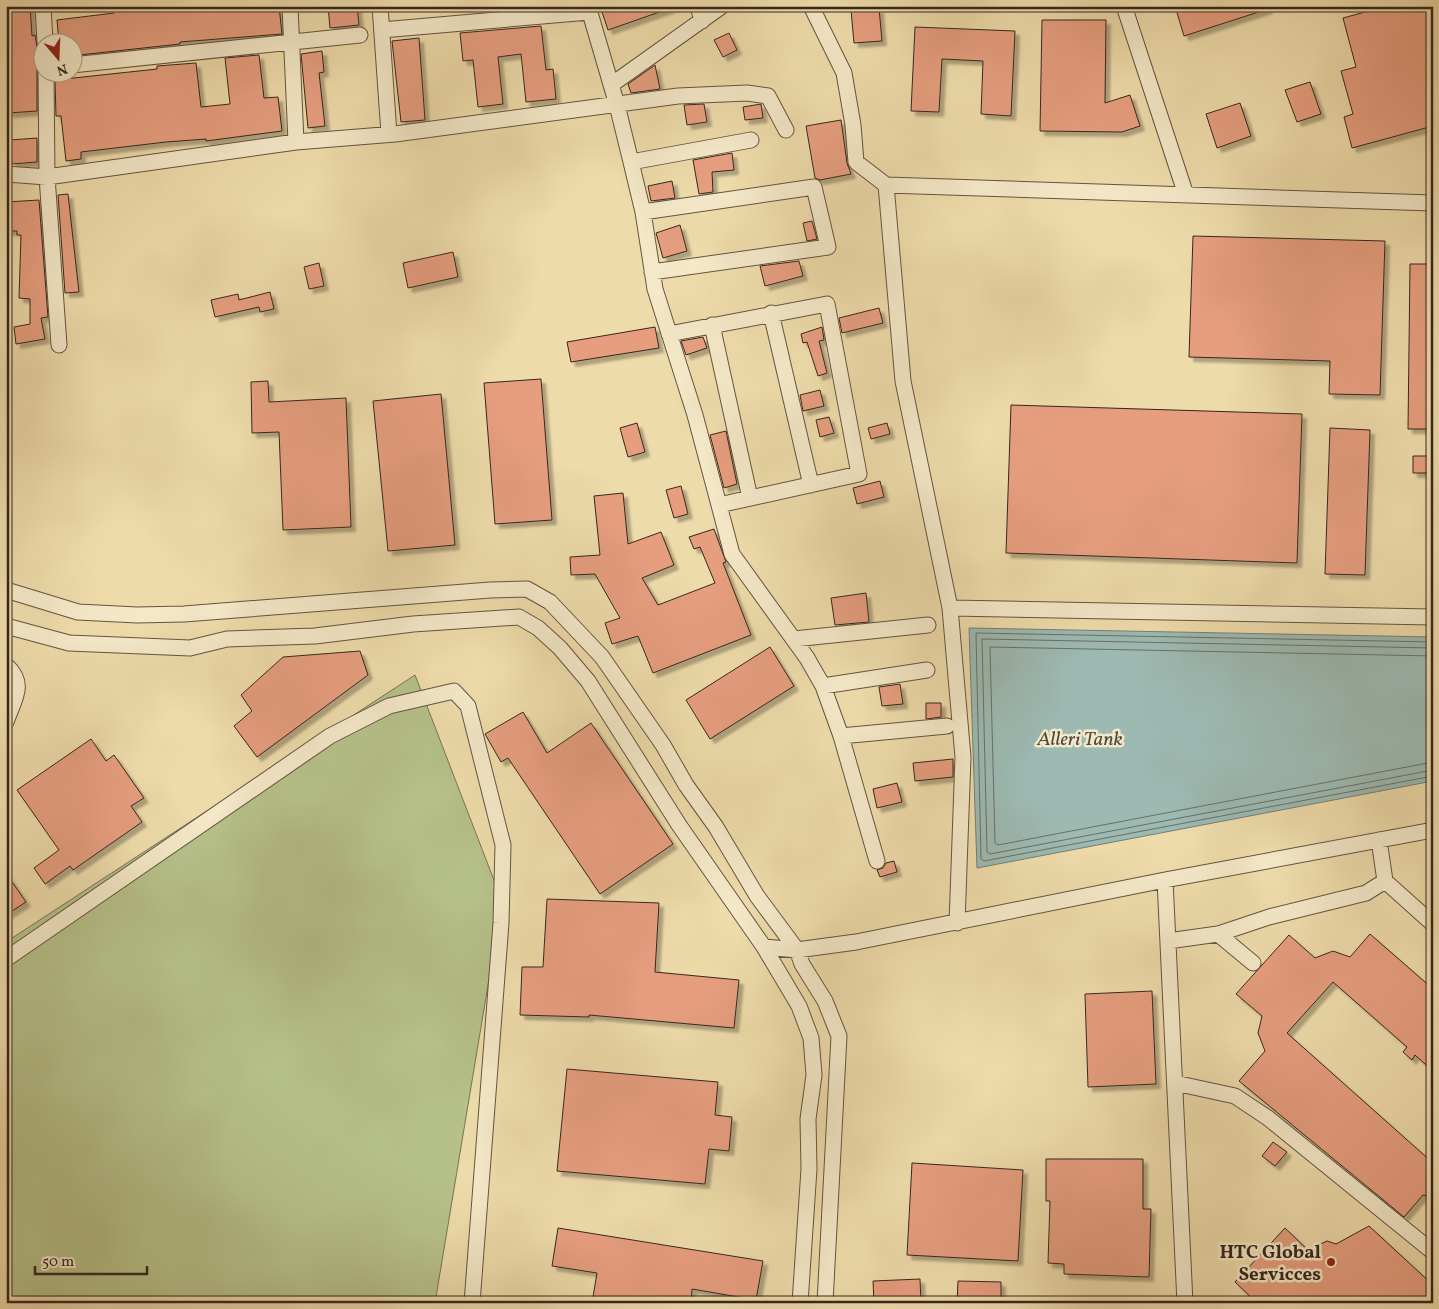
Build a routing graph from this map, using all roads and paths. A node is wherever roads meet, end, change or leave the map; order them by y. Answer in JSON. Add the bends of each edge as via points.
{"nodes":[{"id":1,"x":43,"y":6,"type":"edge"},
{"id":2,"x":290,"y":6,"type":"edge"},
{"id":3,"x":380,"y":6,"type":"edge"},
{"id":4,"x":698,"y":6,"type":"edge"},
{"id":5,"x":722,"y":6,"type":"edge"},
{"id":6,"x":811,"y":6,"type":"edge"},
{"id":7,"x":1124,"y":6,"type":"edge"},
{"id":8,"x":588,"y":9,"type":"edge"},
{"id":9,"x":702,"y":21,"type":"junction"},
{"id":10,"x":382,"y":30,"type":"junction"},
{"id":11,"x":44,"y":32,"type":"edge"},
{"id":12,"x":360,"y":35,"type":"dead end"},
{"id":13,"x":292,"y":41,"type":"junction"},
{"id":14,"x":82,"y":64,"type":"edge"},
{"id":15,"x":46,"y":82,"type":"edge"},
{"id":16,"x":611,"y":86,"type":"junction"},
{"id":17,"x":617,"y":105,"type":"junction"},
{"id":18,"x":786,"y":130,"type":"dead end"},
{"id":19,"x":389,"y":134,"type":"junction"},
{"id":20,"x":751,"y":140,"type":"dead end"},
{"id":21,"x":296,"y":142,"type":"junction"},
{"id":22,"x":630,"y":162,"type":"junction"},
{"id":23,"x":6,"y":174,"type":"edge"},
{"id":24,"x":47,"y":177,"type":"junction"},
{"id":25,"x":886,"y":185,"type":"junction"},
{"id":26,"x":1186,"y":194,"type":"junction"},
{"id":27,"x":1433,"y":203,"type":"edge"},
{"id":28,"x":642,"y":212,"type":"junction"},
{"id":29,"x":652,"y":272,"type":"junction"},
{"id":30,"x":771,"y":313,"type":"junction"},
{"id":31,"x":712,"y":325,"type":"junction"},
{"id":32,"x":669,"y":334,"type":"junction"},
{"id":33,"x":59,"y":345,"type":"dead end"},
{"id":34,"x":810,"y":484,"type":"junction"},
{"id":35,"x":750,"y":498,"type":"junction"},
{"id":36,"x":719,"y":504,"type":"junction"},
{"id":37,"x":6,"y":590,"type":"edge"},
{"id":38,"x":950,"y":608,"type":"junction"},
{"id":39,"x":1433,"y":617,"type":"edge"},
{"id":40,"x":928,"y":625,"type":"dead end"},
{"id":41,"x":6,"y":626,"type":"edge"},
{"id":42,"x":794,"y":639,"type":"junction"},
{"id":43,"x":6,"y":665,"type":"edge"},
{"id":44,"x":926,"y":670,"type":"dead end"},
{"id":45,"x":823,"y":686,"type":"junction"},
{"id":46,"x":6,"y":722,"type":"edge"},
{"id":47,"x":947,"y":726,"type":"dead end"},
{"id":48,"x":841,"y":736,"type":"junction"},
{"id":49,"x":1433,"y":830,"type":"edge"},
{"id":50,"x":1379,"y":840,"type":"junction"},
{"id":51,"x":877,"y":861,"type":"dead end"},
{"id":52,"x":1165,"y":880,"type":"junction"},
{"id":53,"x":1385,"y":880,"type":"junction"},
{"id":54,"x":957,"y":923,"type":"junction"},
{"id":55,"x":1433,"y":924,"type":"edge"},
{"id":56,"x":1218,"y":934,"type":"junction"},
{"id":57,"x":1168,"y":941,"type":"junction"},
{"id":58,"x":764,"y":947,"type":"junction"},
{"id":59,"x":797,"y":950,"type":"junction"},
{"id":60,"x":6,"y":959,"type":"edge"},
{"id":61,"x":1253,"y":963,"type":"dead end"},
{"id":62,"x":1175,"y":1083,"type":"junction"},
{"id":63,"x":1433,"y":1252,"type":"edge"},
{"id":64,"x":472,"y":1303,"type":"edge"},
{"id":65,"x":800,"y":1303,"type":"edge"},
{"id":66,"x":825,"y":1303,"type":"edge"},
{"id":67,"x":1185,"y":1303,"type":"edge"}],
"edges":[{"from":1,"to":11,"type":"street"},
{"from":2,"to":13,"type":"street"},
{"from":3,"to":10,"type":"street"},
{"from":4,"to":9,"type":"street"},
{"from":5,"to":9,"type":"street"},
{"from":6,"to":25,"type":"street","via":[[844,73],[856,162]]},
{"from":7,"to":26,"type":"street"},
{"from":8,"to":10,"type":"street"},
{"from":8,"to":16,"type":"street"},
{"from":9,"to":16,"type":"street"},
{"from":10,"to":19,"type":"street"},
{"from":12,"to":13,"type":"street"},
{"from":13,"to":14,"type":"street"},
{"from":13,"to":21,"type":"street"},
{"from":15,"to":24,"type":"street"},
{"from":16,"to":17,"type":"street"},
{"from":17,"to":18,"type":"street","via":[[678,96],[746,93],[768,96]]},
{"from":17,"to":19,"type":"street"},
{"from":17,"to":22,"type":"street"},
{"from":19,"to":21,"type":"street"},
{"from":20,"to":22,"type":"street"},
{"from":21,"to":24,"type":"street"},
{"from":22,"to":28,"type":"street"},
{"from":23,"to":24,"type":"street"},
{"from":24,"to":33,"type":"street"},
{"from":25,"to":26,"type":"street"},
{"from":25,"to":38,"type":"street","via":[[903,381]]},
{"from":26,"to":27,"type":"street"},
{"from":28,"to":29,"type":"street"},
{"from":28,"to":29,"type":"street","via":[[814,187],[828,247]]},
{"from":29,"to":32,"type":"street"},
{"from":30,"to":31,"type":"street"},
{"from":30,"to":34,"type":"street"},
{"from":30,"to":34,"type":"street","via":[[827,304],[859,474]]},
{"from":31,"to":32,"type":"street"},
{"from":31,"to":35,"type":"street"},
{"from":32,"to":36,"type":"street"},
{"from":34,"to":35,"type":"street"},
{"from":35,"to":36,"type":"street"},
{"from":36,"to":42,"type":"street","via":[[732,554]]},
{"from":37,"to":59,"type":"street","via":[[78,612],[137,615],[528,589],[550,602],[602,657],[663,745],[757,896]]},
{"from":38,"to":39,"type":"street"},
{"from":38,"to":54,"type":"street","via":[[963,757]]},
{"from":40,"to":42,"type":"street"},
{"from":41,"to":58,"type":"street","via":[[69,642],[190,648],[226,640],[315,636],[413,624],[519,617],[538,628],[560,648],[588,681],[679,825]]},
{"from":42,"to":45,"type":"street"},
{"from":43,"to":46,"type":"street","via":[[16,675],[19,688]]},
{"from":44,"to":45,"type":"street"},
{"from":45,"to":48,"type":"street"},
{"from":47,"to":48,"type":"street"},
{"from":48,"to":51,"type":"street"},
{"from":49,"to":50,"type":"street"},
{"from":50,"to":52,"type":"street"},
{"from":50,"to":53,"type":"street"},
{"from":52,"to":54,"type":"street"},
{"from":52,"to":57,"type":"street"},
{"from":53,"to":55,"type":"street"},
{"from":53,"to":56,"type":"street","via":[[1366,894],[1269,917]]},
{"from":54,"to":59,"type":"street"},
{"from":56,"to":57,"type":"street"},
{"from":56,"to":61,"type":"street"},
{"from":57,"to":62,"type":"street"},
{"from":58,"to":59,"type":"street"},
{"from":58,"to":65,"type":"street","via":[[799,1006],[811,1038],[814,1074],[808,1119],[809,1169]]},
{"from":59,"to":66,"type":"street","via":[[825,1001],[839,1036]]},
{"from":60,"to":64,"type":"street","via":[[330,736],[389,706],[454,691],[468,706],[503,845],[501,923]]},
{"from":62,"to":63,"type":"street","via":[[1235,1096],[1268,1118]]},
{"from":62,"to":67,"type":"street"}]}
